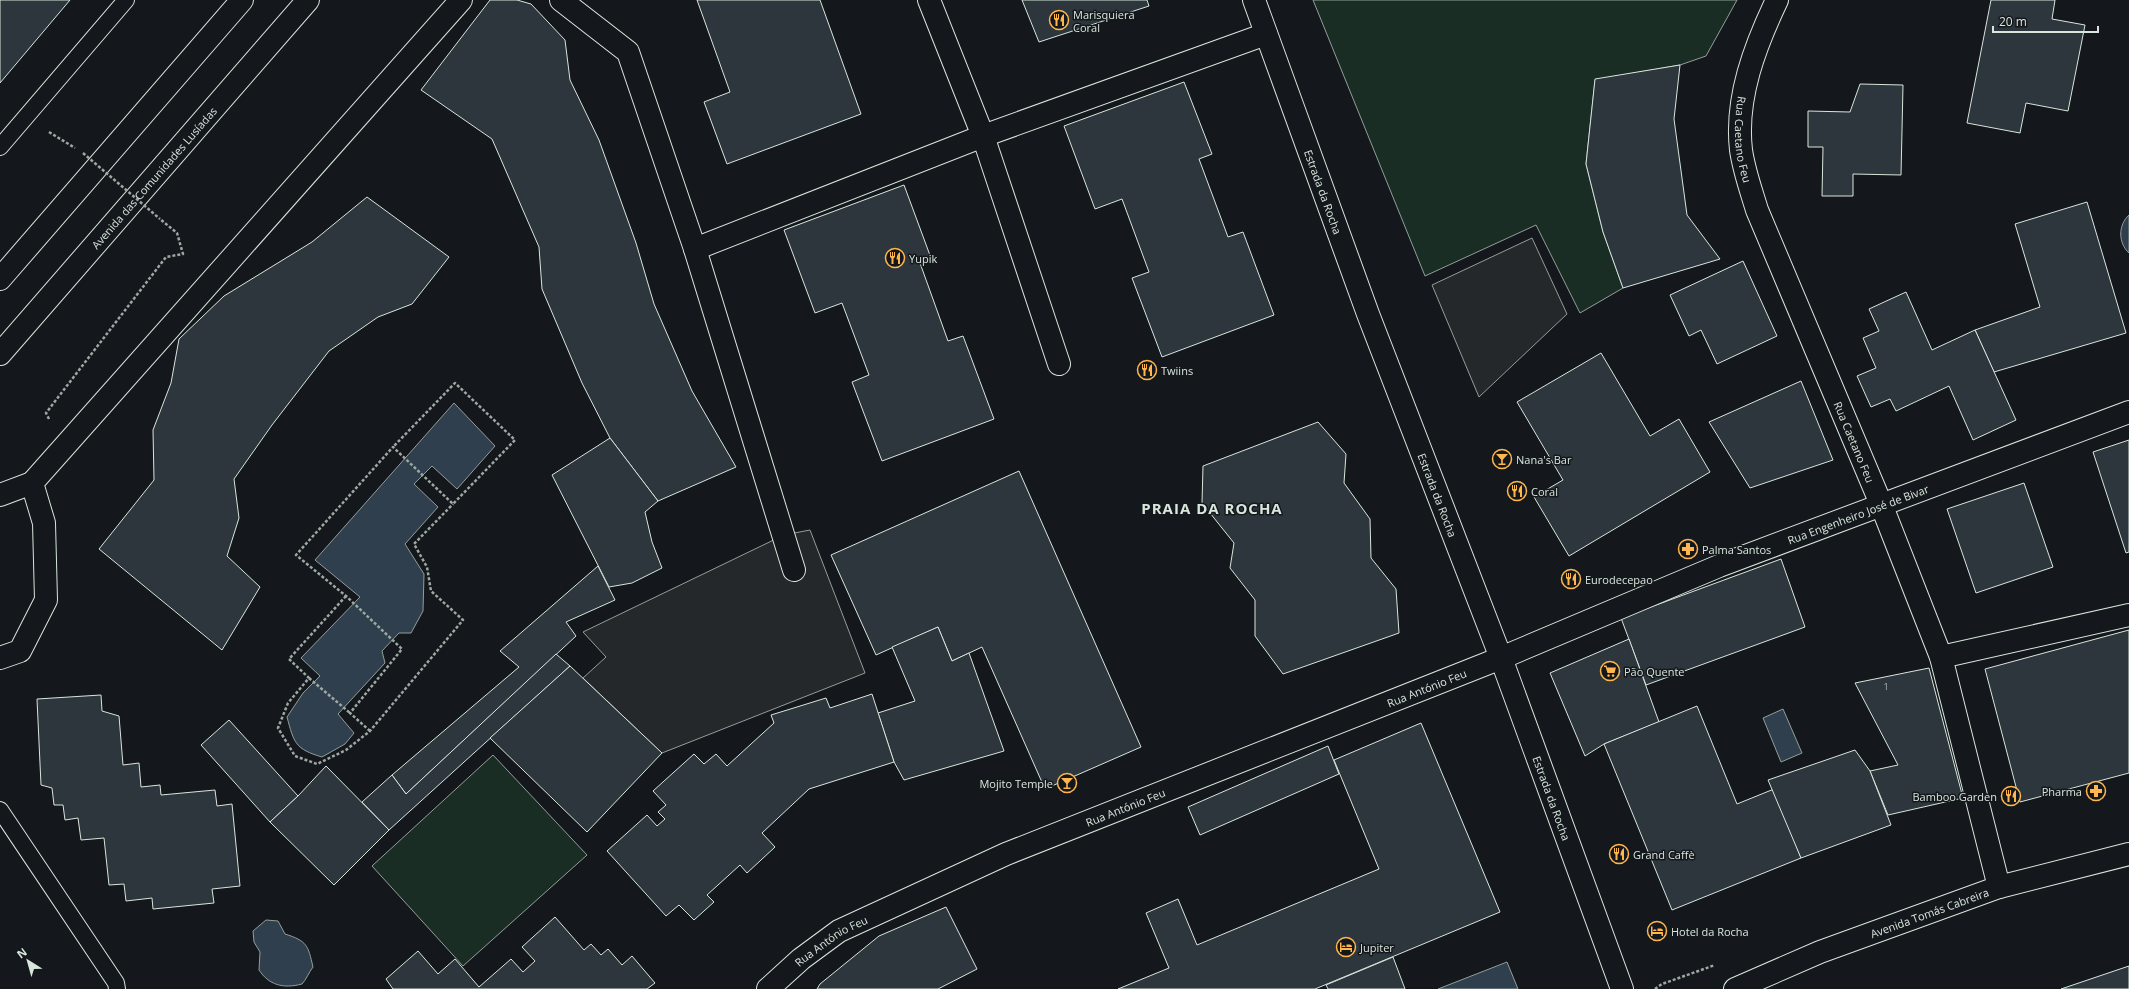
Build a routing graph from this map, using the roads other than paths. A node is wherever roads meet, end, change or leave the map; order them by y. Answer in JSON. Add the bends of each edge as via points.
{"nodes":[{"id":1,"x":126,"y":0,"type":"edge"},
{"id":2,"x":242,"y":0,"type":"edge"},
{"id":3,"x":308,"y":0,"type":"edge"},
{"id":4,"x":461,"y":0,"type":"edge"},
{"id":5,"x":561,"y":0,"type":"edge"},
{"id":6,"x":929,"y":0,"type":"edge"},
{"id":7,"x":1254,"y":0,"type":"edge"},
{"id":8,"x":1777,"y":0,"type":"edge"},
{"id":9,"x":1266,"y":34,"type":"junction"},
{"id":10,"x":983,"y":136,"type":"junction"},
{"id":11,"x":0,"y":147,"type":"edge"},
{"id":12,"x":695,"y":249,"type":"junction"},
{"id":13,"x":0,"y":279,"type":"edge"},
{"id":14,"x":0,"y":354,"type":"edge"},
{"id":15,"x":1059,"y":364,"type":"dead end"},
{"id":16,"x":2129,"y":412,"type":"edge"},
{"id":17,"x":32,"y":483,"type":"junction"},
{"id":18,"x":0,"y":495,"type":"edge"},
{"id":19,"x":1881,"y":504,"type":"junction"},
{"id":20,"x":794,"y":570,"type":"dead end"},
{"id":21,"x":2129,"y":615,"type":"edge"},
{"id":22,"x":1941,"y":656,"type":"junction"},
{"id":23,"x":0,"y":658,"type":"edge"},
{"id":24,"x":1501,"y":658,"type":"junction"},
{"id":25,"x":0,"y":810,"type":"edge"},
{"id":26,"x":2129,"y":854,"type":"edge"},
{"id":27,"x":1998,"y":881,"type":"junction"},
{"id":28,"x":117,"y":989,"type":"edge"},
{"id":29,"x":768,"y":989,"type":"edge"},
{"id":30,"x":1622,"y":989,"type":"edge"},
{"id":31,"x":1735,"y":989,"type":"edge"}],
"edges":[{"from":1,"to":11,"type":"lane"},
{"from":2,"to":13,"type":"street"},
{"from":3,"to":14,"type":"street","name":"Avenida das Comunidades Lusíadas"},
{"from":4,"to":17,"type":"street"},
{"from":5,"to":12,"type":"street","via":[[628,52]]},
{"from":6,"to":10,"type":"street"},
{"from":7,"to":9,"type":"street","name":"Estrada da Rocha"},
{"from":8,"to":19,"type":"street","name":"Rua Caetano Feu","via":[[1759,38],[1745,89],[1741,118],[1741,150],[1746,178],[1757,210]]},
{"from":9,"to":10,"type":"street"},
{"from":9,"to":24,"type":"street","name":"Estrada da Rocha","via":[[1368,314]]},
{"from":10,"to":12,"type":"street"},
{"from":10,"to":15,"type":"street"},
{"from":12,"to":20,"type":"street"},
{"from":16,"to":19,"type":"street","name":"Rua Engenheiro José de Bivar"},
{"from":17,"to":18,"type":"street"},
{"from":17,"to":23,"type":"street","via":[[44,523],[46,600],[20,651]]},
{"from":19,"to":22,"type":"street","name":"Rua Caetano Feu"},
{"from":19,"to":24,"type":"street","name":"Rua Engenheiro José de Bivar","via":[[1719,566]]},
{"from":21,"to":22,"type":"street"},
{"from":22,"to":27,"type":"street","name":"Rua Caetano Feu"},
{"from":24,"to":29,"type":"street","name":"Rua António Feu","via":[[1006,854],[839,932],[801,959]]},
{"from":24,"to":30,"type":"street","name":"Estrada da Rocha"},
{"from":25,"to":28,"type":"lane","via":[[116,983]]},
{"from":26,"to":27,"type":"street","name":"Avenida Tomás Cabreira"},
{"from":27,"to":31,"type":"street","name":"Avenida Tomás Cabreira"}]}
